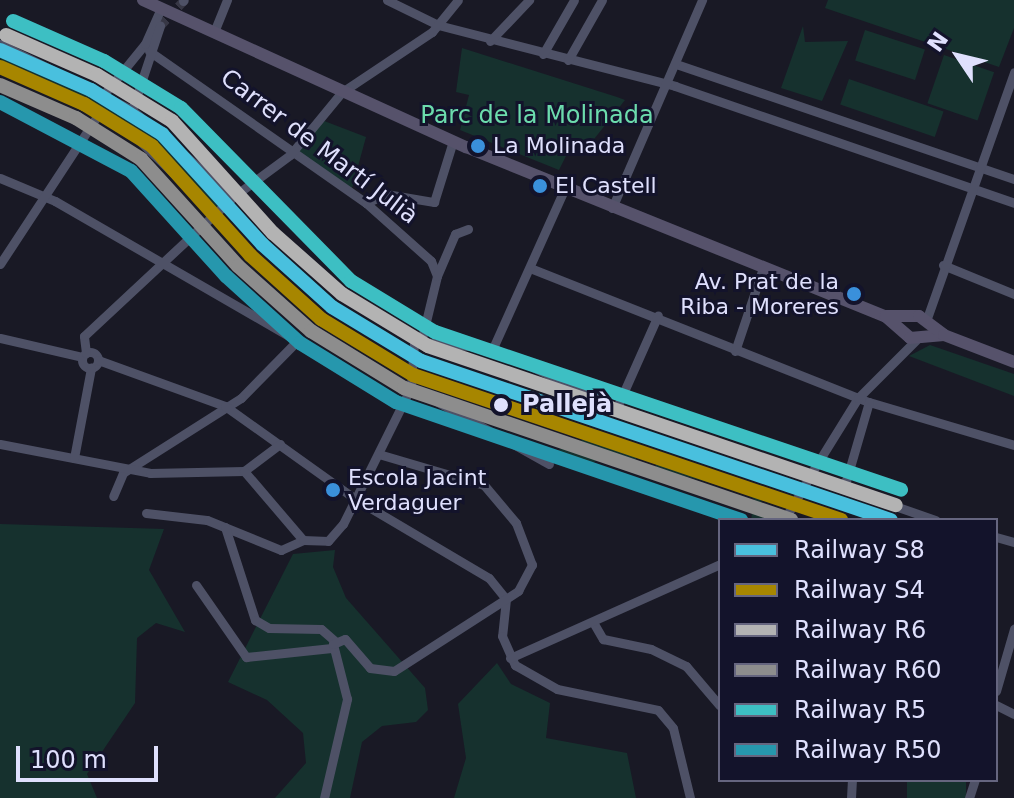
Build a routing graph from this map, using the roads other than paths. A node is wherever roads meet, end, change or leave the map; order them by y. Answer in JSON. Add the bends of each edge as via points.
{"nodes":[{"id":1,"x":143,"y":0,"type":"edge"},
{"id":2,"x":227,"y":0,"type":"edge"},
{"id":3,"x":458,"y":0,"type":"edge"},
{"id":4,"x":529,"y":0,"type":"edge"},
{"id":5,"x":574,"y":0,"type":"edge"},
{"id":6,"x":602,"y":0,"type":"edge"},
{"id":7,"x":702,"y":0,"type":"edge"},
{"id":8,"x":395,"y":1,"type":"edge"},
{"id":9,"x":161,"y":8,"type":"junction"},
{"id":10,"x":438,"y":25,"type":"junction"},
{"id":11,"x":160,"y":26,"type":"tunnel mouth"},
{"id":12,"x":214,"y":32,"type":"junction"},
{"id":13,"x":490,"y":41,"type":"junction"},
{"id":14,"x":0,"y":44,"type":"edge"},
{"id":15,"x":149,"y":51,"type":"junction"},
{"id":16,"x":543,"y":54,"type":"junction"},
{"id":17,"x":568,"y":60,"type":"junction"},
{"id":18,"x":676,"y":64,"type":"junction"},
{"id":19,"x":0,"y":65,"type":"edge"},
{"id":20,"x":1014,"y":72,"type":"edge"},
{"id":21,"x":665,"y":84,"type":"junction"},
{"id":22,"x":342,"y":92,"type":"junction"},
{"id":23,"x":105,"y":93,"type":"junction"},
{"id":24,"x":132,"y":110,"type":"junction"},
{"id":25,"x":100,"y":112,"type":"junction"},
{"id":26,"x":453,"y":141,"type":"junction"},
{"id":27,"x":292,"y":151,"type":"junction"},
{"id":28,"x":979,"y":168,"type":"junction"},
{"id":29,"x":0,"y":178,"type":"edge"},
{"id":30,"x":1014,"y":179,"type":"edge"},
{"id":31,"x":565,"y":188,"type":"junction"},
{"id":32,"x":971,"y":189,"type":"junction"},
{"id":33,"x":233,"y":197,"type":"junction"},
{"id":34,"x":47,"y":198,"type":"junction"},
{"id":35,"x":366,"y":203,"type":"junction"},
{"id":36,"x":1014,"y":203,"type":"edge"},
{"id":37,"x":612,"y":208,"type":"junction"},
{"id":38,"x":216,"y":214,"type":"junction"},
{"id":39,"x":468,"y":229,"type":"dead end"},
{"id":40,"x":0,"y":264,"type":"edge"},
{"id":41,"x":165,"y":264,"type":"junction"},
{"id":42,"x":943,"y":265,"type":"junction"},
{"id":43,"x":530,"y":268,"type":"junction"},
{"id":44,"x":763,"y":268,"type":"junction"},
{"id":45,"x":437,"y":276,"type":"junction"},
{"id":46,"x":1014,"y":294,"type":"edge"},
{"id":47,"x":658,"y":315,"type":"junction"},
{"id":48,"x":885,"y":316,"type":"junction"},
{"id":49,"x":919,"y":319,"type":"junction"},
{"id":50,"x":912,"y":335,"type":"junction"},
{"id":51,"x":944,"y":335,"type":"junction"},
{"id":52,"x":0,"y":338,"type":"edge"},
{"id":53,"x":421,"y":342,"type":"junction"},
{"id":54,"x":493,"y":348,"type":"junction"},
{"id":55,"x":735,"y":351,"type":"junction"},
{"id":56,"x":84,"y":355,"type":"junction"},
{"id":57,"x":1014,"y":362,"type":"edge"},
{"id":58,"x":94,"y":364,"type":"junction"},
{"id":59,"x":411,"y":387,"type":"junction"},
{"id":60,"x":858,"y":398,"type":"junction"},
{"id":61,"x":869,"y":402,"type":"junction"},
{"id":62,"x":618,"y":405,"type":"junction"},
{"id":63,"x":225,"y":406,"type":"junction"},
{"id":64,"x":0,"y":444,"type":"edge"},
{"id":65,"x":280,"y":444,"type":"junction"},
{"id":66,"x":1014,"y":445,"type":"edge"},
{"id":67,"x":379,"y":454,"type":"junction"},
{"id":68,"x":74,"y":458,"type":"junction"},
{"id":69,"x":549,"y":464,"type":"dead end"},
{"id":70,"x":126,"y":471,"type":"junction"},
{"id":71,"x":244,"y":471,"type":"junction"},
{"id":72,"x":837,"y":487,"type":"junction"},
{"id":73,"x":113,"y":496,"type":"dead end"},
{"id":74,"x":357,"y":500,"type":"junction"},
{"id":75,"x":146,"y":513,"type":"dead end"},
{"id":76,"x":785,"y":518,"type":"edge"},
{"id":77,"x":930,"y":518,"type":"edge"},
{"id":78,"x":225,"y":527,"type":"junction"},
{"id":79,"x":303,"y":540,"type":"junction"},
{"id":80,"x":718,"y":565,"type":"edge"},
{"id":81,"x":196,"y":585,"type":"dead end"},
{"id":82,"x":506,"y":599,"type":"junction"},
{"id":83,"x":593,"y":622,"type":"junction"},
{"id":84,"x":1014,"y":629,"type":"edge"},
{"id":85,"x":334,"y":645,"type":"junction"},
{"id":86,"x":1012,"y":648,"type":"edge"},
{"id":87,"x":510,"y":658,"type":"junction"},
{"id":88,"x":998,"y":686,"type":"edge"},
{"id":89,"x":718,"y":704,"type":"edge"},
{"id":90,"x":324,"y":798,"type":"edge"},
{"id":91,"x":690,"y":798,"type":"edge"}],
"edges":[{"from":1,"to":9,"type":"main road"},
{"from":2,"to":12,"type":"street"},
{"from":3,"to":10,"type":"street"},
{"from":4,"to":13,"type":"street"},
{"from":5,"to":16,"type":"street"},
{"from":6,"to":17,"type":"street"},
{"from":7,"to":18,"type":"street"},
{"from":8,"to":10,"type":"street"},
{"from":9,"to":12,"type":"main road"},
{"from":9,"to":23,"type":"street","via":[[145,44]]},
{"from":10,"to":13,"type":"street"},
{"from":10,"to":22,"type":"street"},
{"from":11,"to":15,"type":"street"},
{"from":12,"to":22,"type":"main road"},
{"from":13,"to":16,"type":"street"},
{"from":14,"to":23,"type":"street"},
{"from":15,"to":24,"type":"street"},
{"from":15,"to":27,"type":"street","name":"Carrer de Martí Julià"},
{"from":16,"to":17,"type":"street"},
{"from":17,"to":21,"type":"street"},
{"from":18,"to":21,"type":"street"},
{"from":18,"to":28,"type":"street"},
{"from":19,"to":25,"type":"street"},
{"from":20,"to":28,"type":"street"},
{"from":21,"to":32,"type":"street"},
{"from":21,"to":37,"type":"street"},
{"from":22,"to":26,"type":"main road"},
{"from":22,"to":27,"type":"street"},
{"from":23,"to":24,"type":"street"},
{"from":24,"to":33,"type":"street"},
{"from":25,"to":34,"type":"street"},
{"from":25,"to":38,"type":"street","via":[[149,144]]},
{"from":26,"to":31,"type":"main road"},
{"from":26,"to":35,"type":"street","via":[[434,202],[386,194]]},
{"from":27,"to":33,"type":"street"},
{"from":27,"to":35,"type":"street","name":"Carrer de Martí Julià"},
{"from":28,"to":30,"type":"street"},
{"from":28,"to":32,"type":"street"},
{"from":29,"to":34,"type":"street"},
{"from":31,"to":37,"type":"main road"},
{"from":31,"to":43,"type":"street"},
{"from":32,"to":36,"type":"street"},
{"from":32,"to":42,"type":"street"},
{"from":33,"to":38,"type":"street"},
{"from":34,"to":40,"type":"street"},
{"from":34,"to":41,"type":"street"},
{"from":35,"to":45,"type":"street","name":"Carrer de Martí Julià","via":[[431,261]]},
{"from":37,"to":44,"type":"main road"},
{"from":38,"to":41,"type":"street"},
{"from":39,"to":45,"type":"street","via":[[455,234]]},
{"from":41,"to":56,"type":"street","via":[[84,336]]},
{"from":41,"to":63,"type":"street","via":[[297,341]]},
{"from":42,"to":46,"type":"street"},
{"from":42,"to":49,"type":"street"},
{"from":43,"to":47,"type":"street"},
{"from":43,"to":54,"type":"street"},
{"from":44,"to":48,"type":"main road"},
{"from":44,"to":55,"type":"street"},
{"from":45,"to":53,"type":"street"},
{"from":47,"to":55,"type":"street"},
{"from":47,"to":62,"type":"street"},
{"from":48,"to":49,"type":"main road"},
{"from":48,"to":50,"type":"main road"},
{"from":49,"to":50,"type":"main road"},
{"from":49,"to":50,"type":"main road"},
{"from":49,"to":51,"type":"main road"},
{"from":50,"to":51,"type":"main road"},
{"from":50,"to":60,"type":"street"},
{"from":51,"to":57,"type":"main road"},
{"from":52,"to":56,"type":"street"},
{"from":53,"to":54,"type":"street"},
{"from":53,"to":59,"type":"street","via":[[414,343]]},
{"from":54,"to":62,"type":"street"},
{"from":55,"to":60,"type":"street"},
{"from":56,"to":58,"type":"street"},
{"from":58,"to":63,"type":"street"},
{"from":58,"to":68,"type":"street"},
{"from":59,"to":67,"type":"street"},
{"from":59,"to":69,"type":"street"},
{"from":60,"to":61,"type":"street"},
{"from":60,"to":76,"type":"street","bridge":true},
{"from":61,"to":66,"type":"street"},
{"from":61,"to":72,"type":"street","via":[[846,481]]},
{"from":62,"to":72,"type":"street"},
{"from":63,"to":65,"type":"street"},
{"from":63,"to":70,"type":"street"},
{"from":64,"to":68,"type":"street"},
{"from":65,"to":71,"type":"street"},
{"from":65,"to":74,"type":"street"},
{"from":67,"to":74,"type":"street"},
{"from":67,"to":82,"type":"street","via":[[484,485],[502,501],[532,565]]},
{"from":68,"to":70,"type":"street"},
{"from":70,"to":71,"type":"street"},
{"from":70,"to":73,"type":"street"},
{"from":71,"to":79,"type":"street"},
{"from":72,"to":77,"type":"street"},
{"from":74,"to":79,"type":"street","via":[[334,536]]},
{"from":74,"to":82,"type":"street","via":[[489,578]]},
{"from":75,"to":78,"type":"street"},
{"from":78,"to":79,"type":"street","via":[[281,550]]},
{"from":78,"to":85,"type":"street","via":[[255,620],[269,628],[321,629]]},
{"from":80,"to":83,"type":"street"},
{"from":81,"to":85,"type":"street","via":[[246,657]]},
{"from":82,"to":85,"type":"street","via":[[394,671],[370,668],[351,643]]},
{"from":82,"to":87,"type":"street","via":[[502,636]]},
{"from":83,"to":87,"type":"street"},
{"from":83,"to":89,"type":"street","via":[[603,639],[651,649],[686,666]]},
{"from":84,"to":86,"type":"street"},
{"from":85,"to":90,"type":"street","via":[[346,675],[347,699]]},
{"from":86,"to":88,"type":"street"},
{"from":87,"to":91,"type":"street","via":[[557,689],[658,710],[673,728]]}]}
